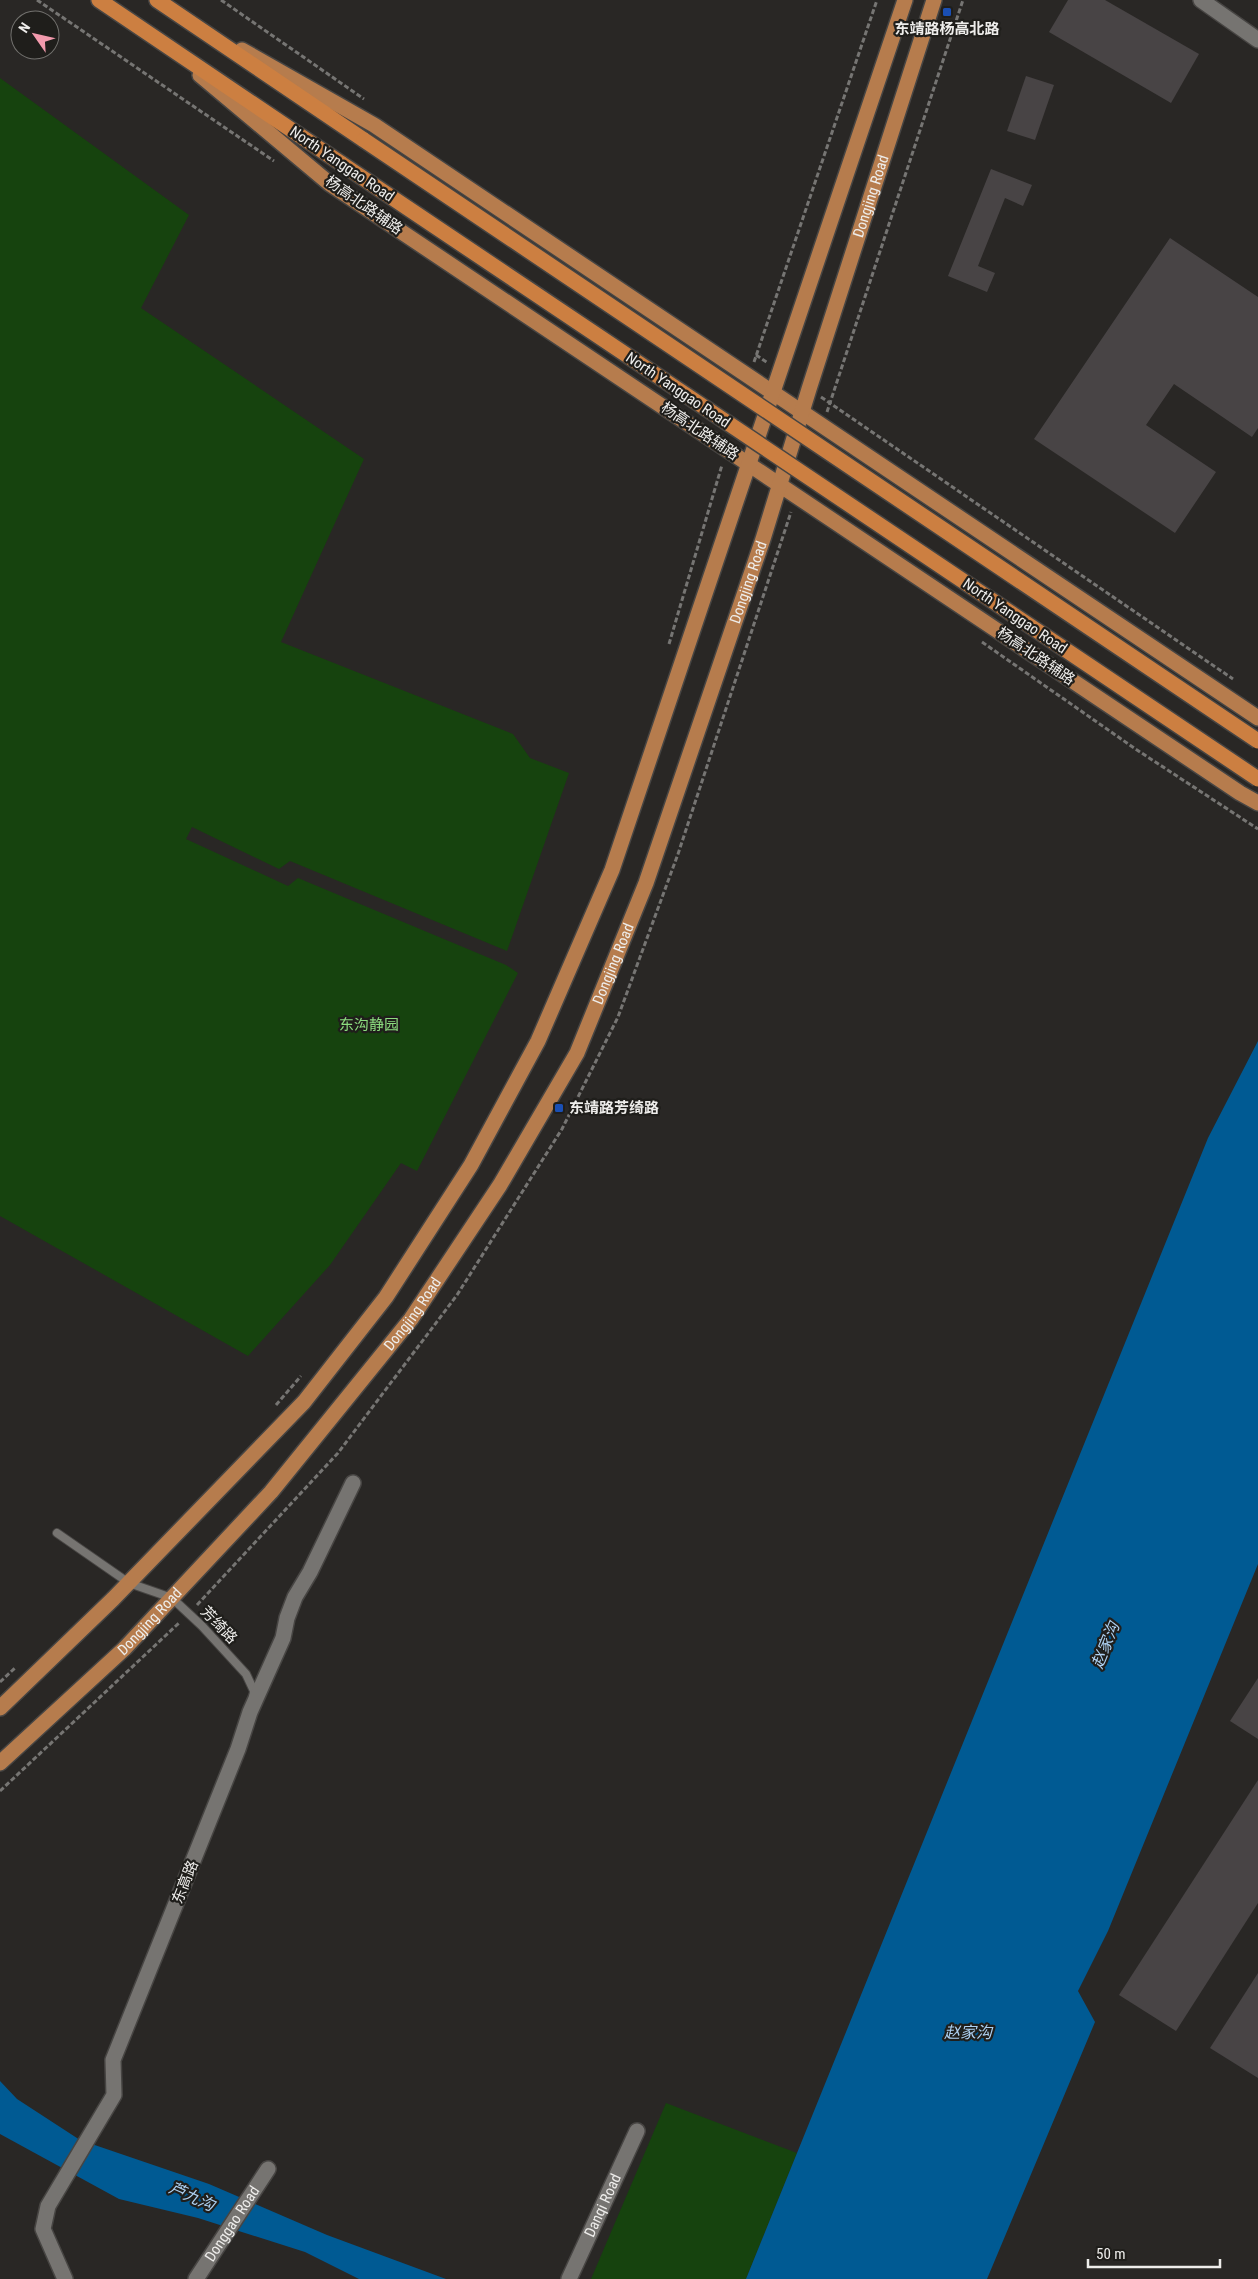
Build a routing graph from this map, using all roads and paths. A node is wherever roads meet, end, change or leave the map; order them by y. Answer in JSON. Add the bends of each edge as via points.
{"nodes":[{"id":1,"x":99,"y":0,"type":"edge"},
{"id":2,"x":157,"y":0,"type":"edge"},
{"id":3,"x":877,"y":0,"type":"edge"},
{"id":4,"x":905,"y":0,"type":"edge"},
{"id":5,"x":934,"y":0,"type":"edge"},
{"id":6,"x":1201,"y":0,"type":"edge"},
{"id":7,"x":174,"y":12,"type":"junction"},
{"id":8,"x":157,"y":38,"type":"junction"},
{"id":9,"x":1258,"y":40,"type":"edge"},
{"id":10,"x":750,"y":378,"type":"junction"},
{"id":11,"x":773,"y":394,"type":"junction"},
{"id":12,"x":803,"y":413,"type":"junction"},
{"id":13,"x":727,"y":449,"type":"junction"},
{"id":14,"x":745,"y":470,"type":"junction"},
{"id":15,"x":781,"y":485,"type":"junction"},
{"id":16,"x":668,"y":649,"type":"dead end"},
{"id":17,"x":1258,"y":718,"type":"edge"},
{"id":18,"x":1258,"y":741,"type":"edge"},
{"id":19,"x":1258,"y":779,"type":"edge"},
{"id":20,"x":1258,"y":803,"type":"edge"},
{"id":21,"x":1233,"y":812,"type":"dead end"},
{"id":22,"x":1258,"y":829,"type":"edge"},
{"id":23,"x":308,"y":1369,"type":"dead end"},
{"id":24,"x":275,"y":1406,"type":"dead end"},
{"id":25,"x":354,"y":1483,"type":"dead end"},
{"id":26,"x":58,"y":1533,"type":"dead end"},
{"id":27,"x":129,"y":1582,"type":"junction"},
{"id":28,"x":172,"y":1598,"type":"junction"},
{"id":29,"x":20,"y":1664,"type":"dead end"},
{"id":30,"x":0,"y":1682,"type":"edge"},
{"id":31,"x":0,"y":1708,"type":"edge"},
{"id":32,"x":250,"y":1712,"type":"junction"},
{"id":33,"x":0,"y":1763,"type":"edge"},
{"id":34,"x":637,"y":2131,"type":"dead end"},
{"id":35,"x":268,"y":2169,"type":"dead end"},
{"id":36,"x":66,"y":2279,"type":"edge"},
{"id":37,"x":196,"y":2279,"type":"edge"},
{"id":38,"x":569,"y":2279,"type":"edge"}],
"edges":[{"from":1,"to":8,"type":"highway","name":"North Yanggao Road"},
{"from":2,"to":7,"type":"highway","name":"North Yanggao Road"},
{"from":3,"to":10,"type":"path"},
{"from":4,"to":11,"type":"main road","name":"Dongjing Road"},
{"from":5,"to":12,"type":"main road","name":"Dongjing Road"},
{"from":6,"to":9,"type":"street"},
{"from":7,"to":10,"type":"main road","via":[[374,125]]},
{"from":7,"to":18,"type":"highway","name":"North Yanggao Road","bridge":true},
{"from":8,"to":13,"type":"main road","name":"杨高北路辅路","via":[[330,184]]},
{"from":8,"to":19,"type":"highway","name":"North Yanggao Road","bridge":true},
{"from":10,"to":11,"type":"main road"},
{"from":11,"to":12,"type":"main road"},
{"from":11,"to":14,"type":"main road","name":"Dongjing Road"},
{"from":12,"to":15,"type":"main road","name":"Dongjing Road"},
{"from":12,"to":17,"type":"main road"},
{"from":13,"to":14,"type":"main road","name":"杨高北路辅路"},
{"from":13,"to":16,"type":"path"},
{"from":14,"to":15,"type":"main road","name":"杨高北路辅路"},
{"from":14,"to":27,"type":"main road","name":"Dongjing Road","via":[[612,870],[538,1041],[471,1165],[386,1298],[304,1402]]},
{"from":15,"to":20,"type":"main road","name":"杨高北路辅路"},
{"from":15,"to":28,"type":"main road","name":"Dongjing Road","via":[[646,883],[573,1061],[500,1185],[411,1319],[272,1492]]},
{"from":21,"to":22,"type":"path"},
{"from":23,"to":24,"type":"path"},
{"from":25,"to":32,"type":"street","name":"东高路","via":[[295,1597],[283,1638]]},
{"from":26,"to":27,"type":"lane","name":"芳绮路"},
{"from":27,"to":28,"type":"lane","name":"芳绮路"},
{"from":27,"to":31,"type":"main road","name":"Dongjing Road"},
{"from":28,"to":32,"type":"lane","name":"芳绮路","via":[[246,1674],[254,1691]]},
{"from":28,"to":33,"type":"main road","name":"Dongjing Road","via":[[125,1648]]},
{"from":29,"to":30,"type":"path"},
{"from":32,"to":36,"type":"street","name":"东高路","via":[[113,2060],[114,2095],[48,2206],[43,2229]]},
{"from":34,"to":38,"type":"street","name":"Danqi Road"},
{"from":35,"to":37,"type":"street","name":"Donggao Road"}]}
